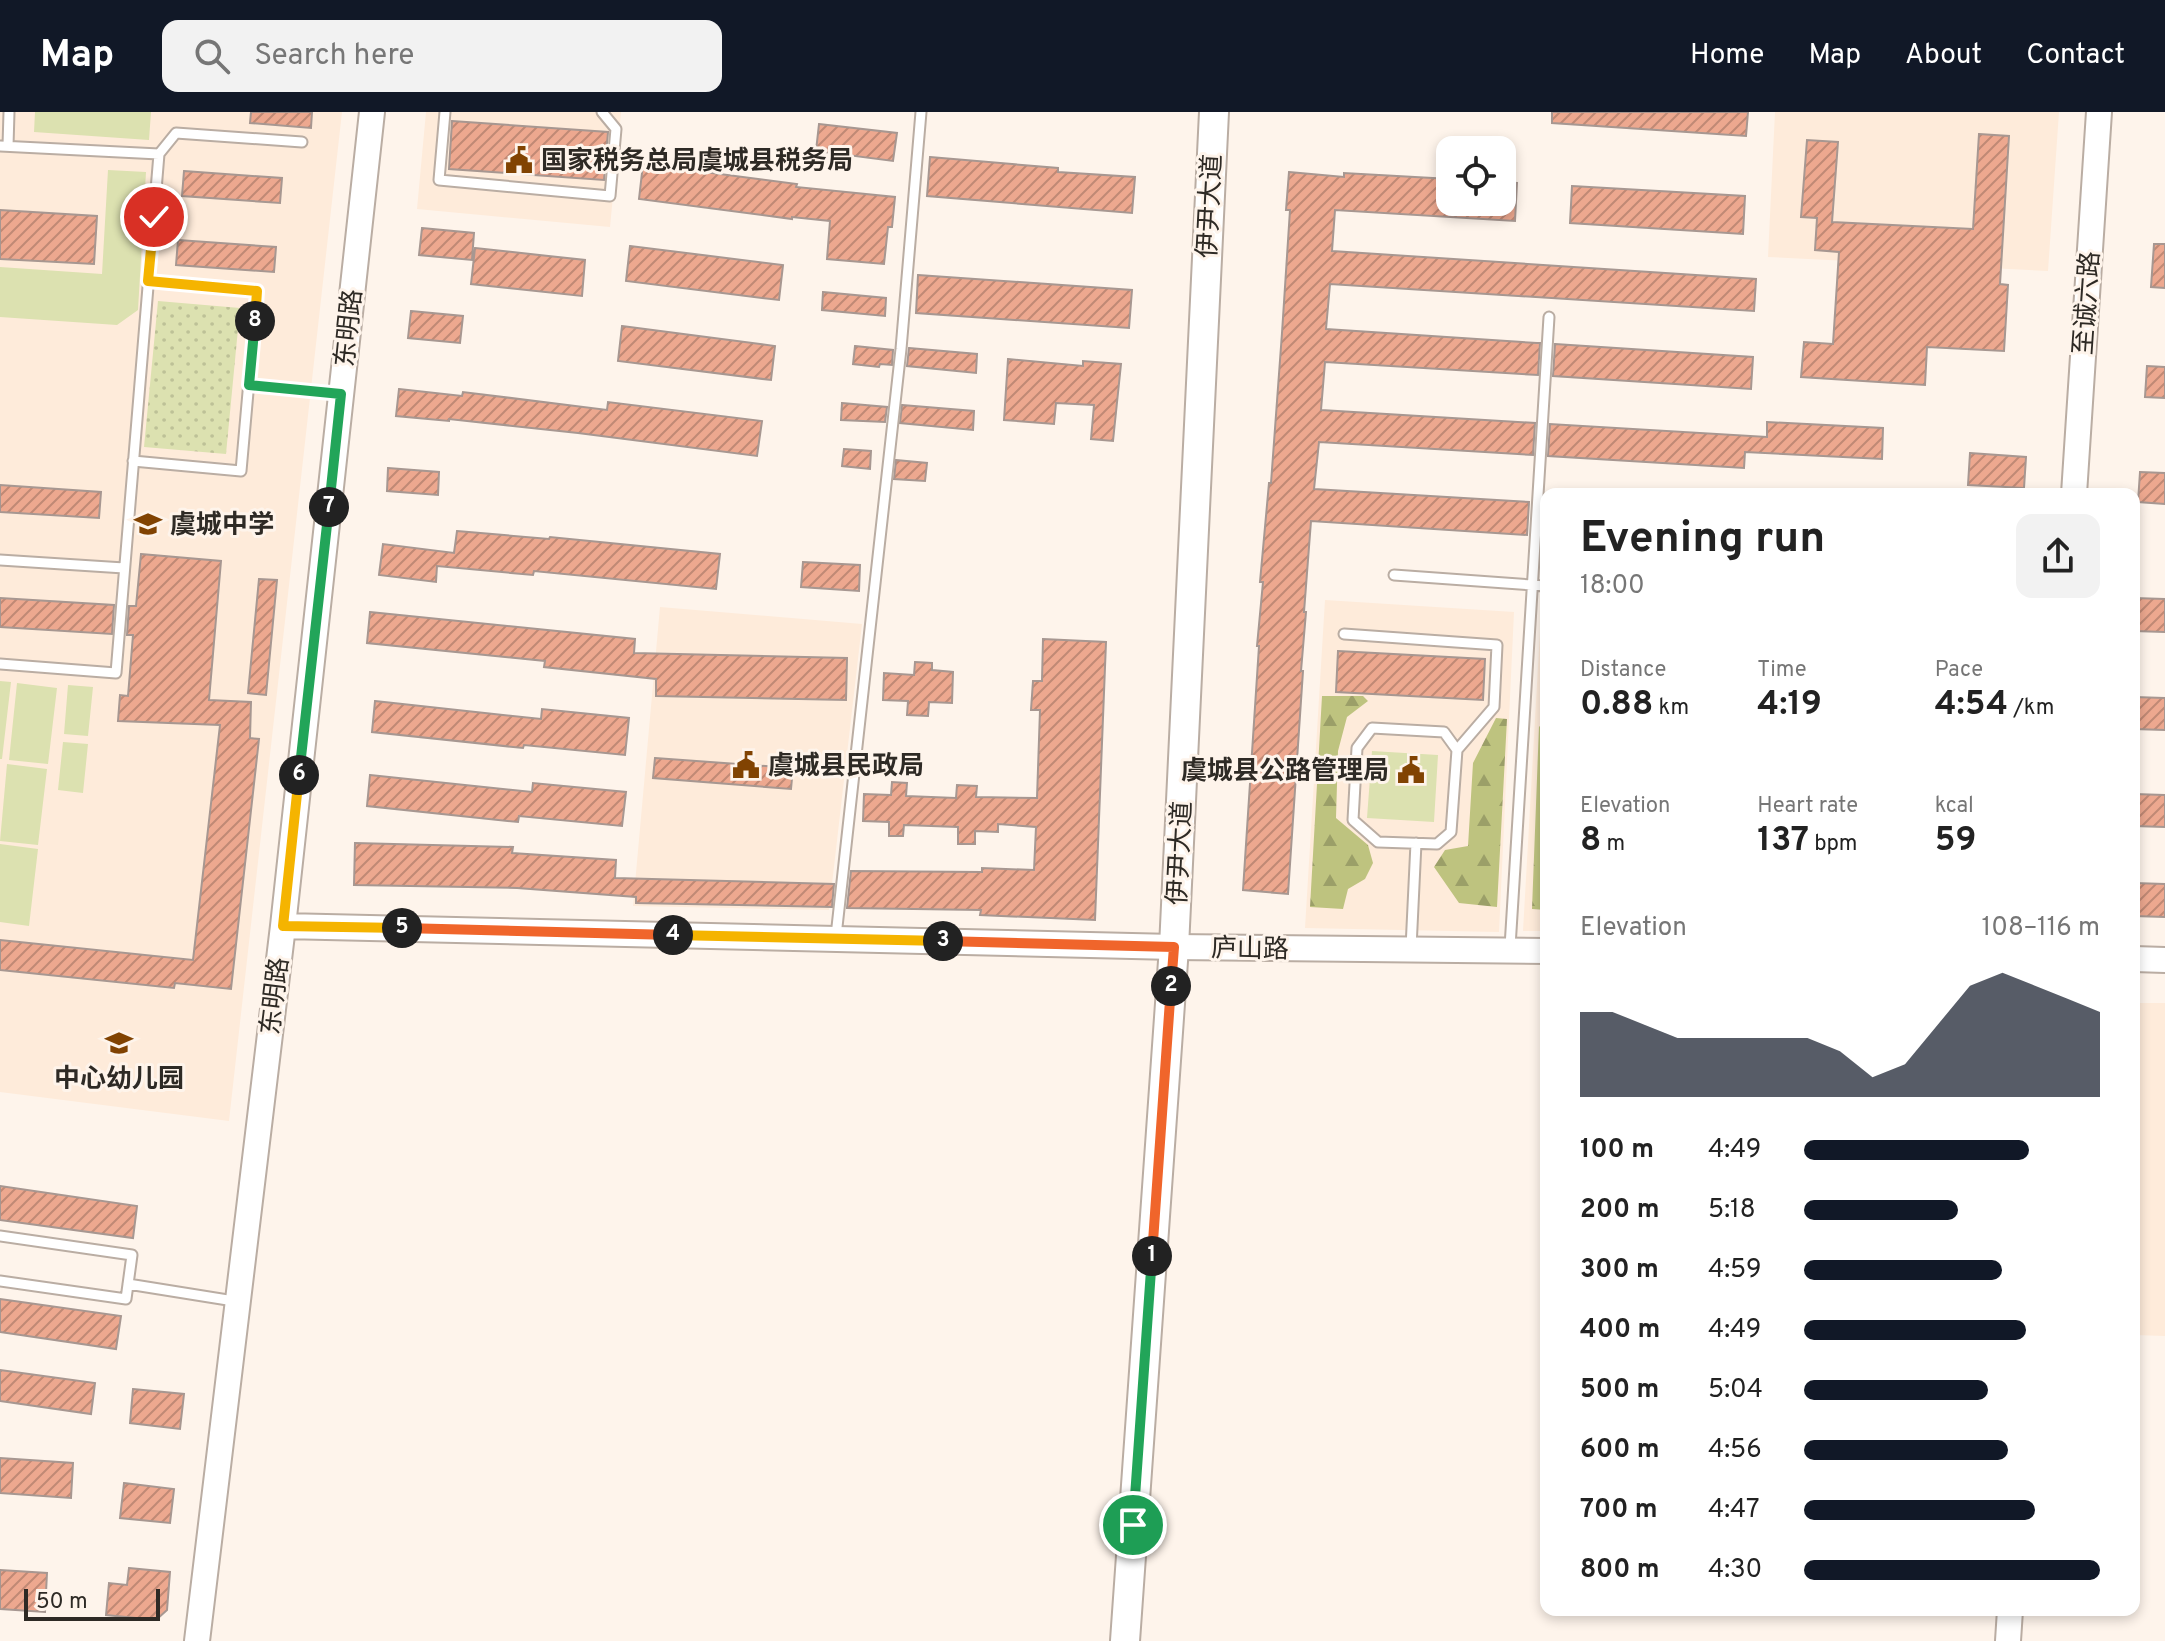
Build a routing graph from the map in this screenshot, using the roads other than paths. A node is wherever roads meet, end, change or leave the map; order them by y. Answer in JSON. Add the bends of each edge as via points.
{"nodes":[{"id":1,"x":9,"y":112,"type":"edge"},
{"id":2,"x":372,"y":112,"type":"edge"},
{"id":3,"x":445,"y":112,"type":"edge"},
{"id":4,"x":602,"y":112,"type":"edge"},
{"id":5,"x":921,"y":112,"type":"edge"},
{"id":6,"x":1214,"y":112,"type":"edge"},
{"id":7,"x":2099,"y":112,"type":"edge"},
{"id":8,"x":302,"y":142,"type":"dead end"},
{"id":9,"x":4,"y":146,"type":"edge"},
{"id":10,"x":159,"y":154,"type":"junction"},
{"id":11,"x":148,"y":281,"type":"junction"},
{"id":12,"x":1549,"y":317,"type":"dead end"},
{"id":13,"x":249,"y":385,"type":"junction"},
{"id":14,"x":341,"y":394,"type":"junction"},
{"id":15,"x":133,"y":461,"type":"junction"},
{"id":16,"x":2074,"y":488,"type":"edge"},
{"id":17,"x":0,"y":560,"type":"edge"},
{"id":18,"x":124,"y":568,"type":"junction"},
{"id":19,"x":1394,"y":575,"type":"dead end"},
{"id":20,"x":1532,"y":585,"type":"junction"},
{"id":21,"x":1540,"y":586,"type":"edge"},
{"id":22,"x":1344,"y":634,"type":"dead end"},
{"id":23,"x":0,"y":664,"type":"edge"},
{"id":24,"x":1457,"y":750,"type":"junction"},
{"id":25,"x":1416,"y":843,"type":"junction"},
{"id":26,"x":283,"y":926,"type":"junction"},
{"id":27,"x":835,"y":939,"type":"junction"},
{"id":28,"x":1174,"y":947,"type":"junction"},
{"id":29,"x":1411,"y":950,"type":"junction"},
{"id":30,"x":1509,"y":951,"type":"junction"},
{"id":31,"x":1540,"y":951,"type":"edge"},
{"id":32,"x":2140,"y":959,"type":"edge"},
{"id":33,"x":2165,"y":960,"type":"edge"},
{"id":34,"x":0,"y":1236,"type":"edge"},
{"id":35,"x":0,"y":1281,"type":"edge"},
{"id":36,"x":128,"y":1284,"type":"junction"},
{"id":37,"x":238,"y":1302,"type":"junction"},
{"id":38,"x":2010,"y":1616,"type":"edge"},
{"id":39,"x":197,"y":1641,"type":"edge"},
{"id":40,"x":1125,"y":1641,"type":"edge"},
{"id":41,"x":2008,"y":1641,"type":"edge"}],
"edges":[{"from":1,"to":9,"type":"lane"},
{"from":2,"to":14,"type":"street","name":"东明路"},
{"from":3,"to":4,"type":"lane","via":[[439,180],[610,196],[616,129]]},
{"from":5,"to":27,"type":"lane","via":[[901,349]]},
{"from":6,"to":28,"type":"main road","name":"伊尹大道"},
{"from":7,"to":16,"type":"street","name":"至诚六路"},
{"from":8,"to":10,"type":"lane","via":[[176,133]]},
{"from":9,"to":10,"type":"lane"},
{"from":10,"to":11,"type":"lane"},
{"from":11,"to":13,"type":"lane","via":[[257,291]]},
{"from":11,"to":15,"type":"lane"},
{"from":12,"to":20,"type":"lane"},
{"from":13,"to":14,"type":"lane"},
{"from":13,"to":15,"type":"lane","via":[[241,471]]},
{"from":14,"to":26,"type":"street","name":"东明路"},
{"from":15,"to":18,"type":"lane"},
{"from":17,"to":18,"type":"lane"},
{"from":18,"to":23,"type":"lane","via":[[116,673]]},
{"from":19,"to":20,"type":"lane"},
{"from":20,"to":21,"type":"lane"},
{"from":20,"to":30,"type":"lane"},
{"from":22,"to":24,"type":"lane","via":[[1497,645],[1494,707]]},
{"from":24,"to":25,"type":"lane","via":[[1451,832],[1437,844]]},
{"from":24,"to":25,"type":"lane","via":[[1444,732],[1372,728],[1357,748],[1353,820],[1378,842]]},
{"from":25,"to":29,"type":"lane"},
{"from":26,"to":27,"type":"street","name":"庐山路"},
{"from":26,"to":37,"type":"street","name":"东明路"},
{"from":27,"to":28,"type":"street","name":"庐山路"},
{"from":28,"to":29,"type":"street","name":"庐山路"},
{"from":28,"to":40,"type":"main road","name":"伊尹大道"},
{"from":29,"to":30,"type":"street","name":"庐山路"},
{"from":30,"to":31,"type":"street","name":"庐山路"},
{"from":32,"to":33,"type":"street"},
{"from":34,"to":36,"type":"lane","via":[[132,1255]]},
{"from":35,"to":36,"type":"lane","via":[[126,1299]]},
{"from":36,"to":37,"type":"lane"},
{"from":37,"to":39,"type":"street","name":"东明路"},
{"from":38,"to":41,"type":"street"}]}
